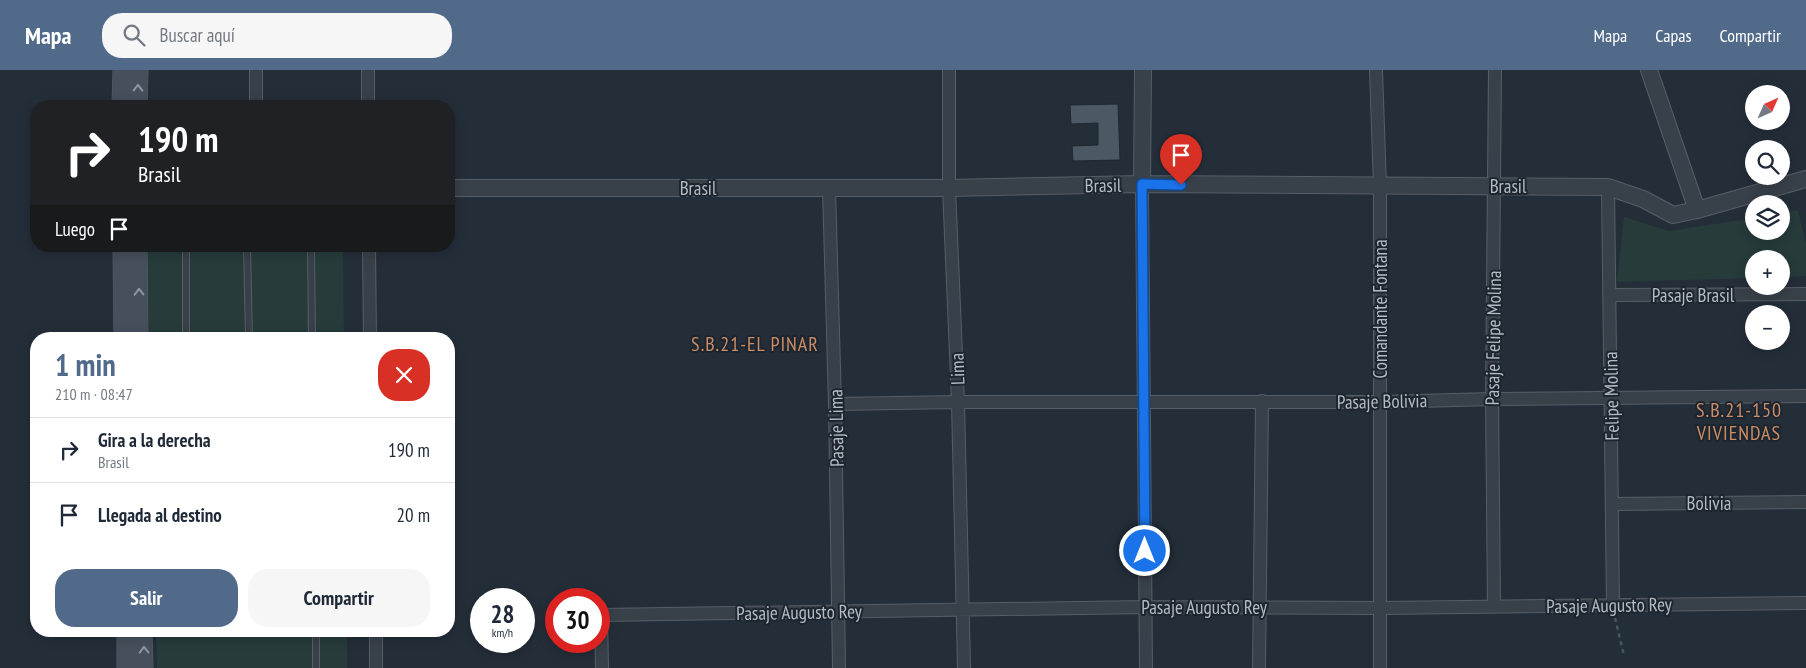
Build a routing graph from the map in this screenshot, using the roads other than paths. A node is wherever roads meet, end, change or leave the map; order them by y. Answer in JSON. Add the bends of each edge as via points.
{"nodes":[{"id":1,"x":122,"y":70,"type":"edge"},
{"id":2,"x":138,"y":70,"type":"edge"},
{"id":3,"x":256,"y":70,"type":"edge"},
{"id":4,"x":368,"y":70,"type":"edge"},
{"id":5,"x":949,"y":70,"type":"edge"},
{"id":6,"x":1143,"y":70,"type":"edge"},
{"id":7,"x":1376,"y":70,"type":"edge"},
{"id":8,"x":1495,"y":70,"type":"edge"},
{"id":9,"x":1649,"y":70,"type":"edge"},
{"id":10,"x":122,"y":100,"type":"edge"},
{"id":11,"x":138,"y":100,"type":"edge"},
{"id":12,"x":256,"y":100,"type":"edge"},
{"id":13,"x":368,"y":100,"type":"edge"},
{"id":14,"x":1805,"y":181,"type":"edge"},
{"id":15,"x":1142,"y":184,"type":"junction"},
{"id":16,"x":1494,"y":186,"type":"junction"},
{"id":17,"x":1380,"y":187,"type":"junction"},
{"id":18,"x":1608,"y":187,"type":"junction"},
{"id":19,"x":455,"y":188,"type":"edge"},
{"id":20,"x":829,"y":188,"type":"junction"},
{"id":21,"x":949,"y":188,"type":"junction"},
{"id":22,"x":1697,"y":210,"type":"junction"},
{"id":23,"x":122,"y":252,"type":"edge"},
{"id":24,"x":138,"y":252,"type":"edge"},
{"id":25,"x":186,"y":252,"type":"edge"},
{"id":26,"x":247,"y":252,"type":"edge"},
{"id":27,"x":311,"y":252,"type":"edge"},
{"id":28,"x":369,"y":252,"type":"edge"},
{"id":29,"x":1806,"y":294,"type":"edge"},
{"id":30,"x":1610,"y":295,"type":"junction"},
{"id":31,"x":123,"y":332,"type":"edge"},
{"id":32,"x":139,"y":332,"type":"edge"},
{"id":33,"x":186,"y":332,"type":"edge"},
{"id":34,"x":249,"y":332,"type":"edge"},
{"id":35,"x":312,"y":332,"type":"edge"},
{"id":36,"x":370,"y":332,"type":"edge"},
{"id":37,"x":1806,"y":396,"type":"edge"},
{"id":38,"x":1611,"y":398,"type":"junction"},
{"id":39,"x":1492,"y":399,"type":"junction"},
{"id":40,"x":1144,"y":401,"type":"junction"},
{"id":41,"x":958,"y":402,"type":"junction"},
{"id":42,"x":1262,"y":402,"type":"junction"},
{"id":43,"x":1381,"y":402,"type":"junction"},
{"id":44,"x":835,"y":404,"type":"junction"},
{"id":45,"x":1806,"y":502,"type":"edge"},
{"id":46,"x":1613,"y":504,"type":"junction"},
{"id":47,"x":1806,"y":603,"type":"edge"},
{"id":48,"x":1494,"y":606,"type":"junction"},
{"id":49,"x":1612,"y":606,"type":"junction"},
{"id":50,"x":1145,"y":607,"type":"junction"},
{"id":51,"x":1260,"y":607,"type":"junction"},
{"id":52,"x":1380,"y":608,"type":"junction"},
{"id":53,"x":962,"y":609,"type":"junction"},
{"id":54,"x":839,"y":611,"type":"junction"},
{"id":55,"x":126,"y":637,"type":"edge"},
{"id":56,"x":143,"y":637,"type":"edge"},
{"id":57,"x":316,"y":637,"type":"edge"},
{"id":58,"x":376,"y":637,"type":"edge"},
{"id":59,"x":126,"y":668,"type":"edge"},
{"id":60,"x":144,"y":668,"type":"edge"},
{"id":61,"x":316,"y":668,"type":"edge"},
{"id":62,"x":376,"y":668,"type":"edge"},
{"id":63,"x":602,"y":668,"type":"edge"},
{"id":64,"x":839,"y":668,"type":"edge"},
{"id":65,"x":964,"y":668,"type":"edge"},
{"id":66,"x":1146,"y":668,"type":"edge"},
{"id":67,"x":1259,"y":668,"type":"edge"},
{"id":68,"x":1380,"y":668,"type":"edge"}],
"edges":[{"from":1,"to":10,"type":"main road"},
{"from":11,"to":2,"type":"main road","one_way":true},
{"from":3,"to":12,"type":"street"},
{"from":4,"to":13,"type":"street"},
{"from":5,"to":21,"type":"street","name":"Lima"},
{"from":6,"to":15,"type":"street"},
{"from":7,"to":17,"type":"street","name":"Comandante Fontana"},
{"from":8,"to":16,"type":"street","name":"Pasaje Felipe Molina"},
{"from":9,"to":22,"type":"street"},
{"from":14,"to":22,"type":"street","name":"Brasil"},
{"from":15,"to":17,"type":"street","name":"Brasil"},
{"from":15,"to":21,"type":"street","name":"Brasil"},
{"from":15,"to":40,"type":"street"},
{"from":16,"to":17,"type":"street","name":"Brasil"},
{"from":16,"to":18,"type":"street","name":"Brasil"},
{"from":16,"to":39,"type":"street","name":"Pasaje Felipe Molina"},
{"from":17,"to":43,"type":"street","name":"Comandante Fontana"},
{"from":18,"to":22,"type":"street","name":"Brasil","via":[[1643,199],[1673,215]]},
{"from":18,"to":30,"type":"street","name":"Felipe Molina"},
{"from":19,"to":20,"type":"street","name":"Brasil"},
{"from":20,"to":21,"type":"street","name":"Brasil"},
{"from":20,"to":44,"type":"street","name":"Pasaje Lima"},
{"from":21,"to":41,"type":"street","name":"Lima"},
{"from":23,"to":31,"type":"main road"},
{"from":32,"to":24,"type":"main road","one_way":true},
{"from":25,"to":33,"type":"lane"},
{"from":26,"to":34,"type":"lane"},
{"from":27,"to":35,"type":"lane"},
{"from":28,"to":36,"type":"street"},
{"from":29,"to":30,"type":"street","name":"Pasaje Brasil"},
{"from":30,"to":38,"type":"street","name":"Felipe Molina"},
{"from":37,"to":38,"type":"street","name":"Pasaje Bolivia"},
{"from":38,"to":39,"type":"street","name":"Pasaje Bolivia"},
{"from":38,"to":46,"type":"street","name":"Felipe Molina"},
{"from":39,"to":43,"type":"street","name":"Pasaje Bolivia"},
{"from":39,"to":48,"type":"street","name":"Pasaje Felipe Molina"},
{"from":40,"to":41,"type":"street","name":"Pasaje Bolivia"},
{"from":40,"to":42,"type":"street","name":"Pasaje Bolivia"},
{"from":40,"to":50,"type":"street"},
{"from":41,"to":44,"type":"street","name":"Pasaje Bolivia"},
{"from":41,"to":53,"type":"street","name":"Lima"},
{"from":42,"to":43,"type":"street","name":"Pasaje Bolivia"},
{"from":42,"to":51,"type":"street"},
{"from":43,"to":52,"type":"street","name":"Comandante Fontana"},
{"from":44,"to":54,"type":"street","name":"Pasaje Lima"},
{"from":45,"to":46,"type":"street","name":"Bolivia"},
{"from":46,"to":49,"type":"street","name":"Felipe Molina"},
{"from":47,"to":49,"type":"street","name":"Pasaje Augusto Rey"},
{"from":48,"to":49,"type":"street","name":"Pasaje Augusto Rey"},
{"from":48,"to":52,"type":"street","name":"Pasaje Augusto Rey"},
{"from":50,"to":51,"type":"street","name":"Pasaje Augusto Rey"},
{"from":50,"to":53,"type":"street","name":"Pasaje Augusto Rey"},
{"from":50,"to":66,"type":"street"},
{"from":51,"to":52,"type":"street","name":"Pasaje Augusto Rey"},
{"from":51,"to":67,"type":"street"},
{"from":52,"to":68,"type":"street","name":"Comandante Fontana"},
{"from":53,"to":54,"type":"street","name":"Pasaje Augusto Rey"},
{"from":53,"to":65,"type":"street","name":"Lima"},
{"from":54,"to":63,"type":"street","name":"Pasaje Augusto Rey","via":[[601,615]]},
{"from":54,"to":64,"type":"street","name":"Pasaje Lima"},
{"from":55,"to":59,"type":"main road"},
{"from":60,"to":56,"type":"main road","one_way":true},
{"from":57,"to":61,"type":"lane"},
{"from":58,"to":62,"type":"street"}]}
